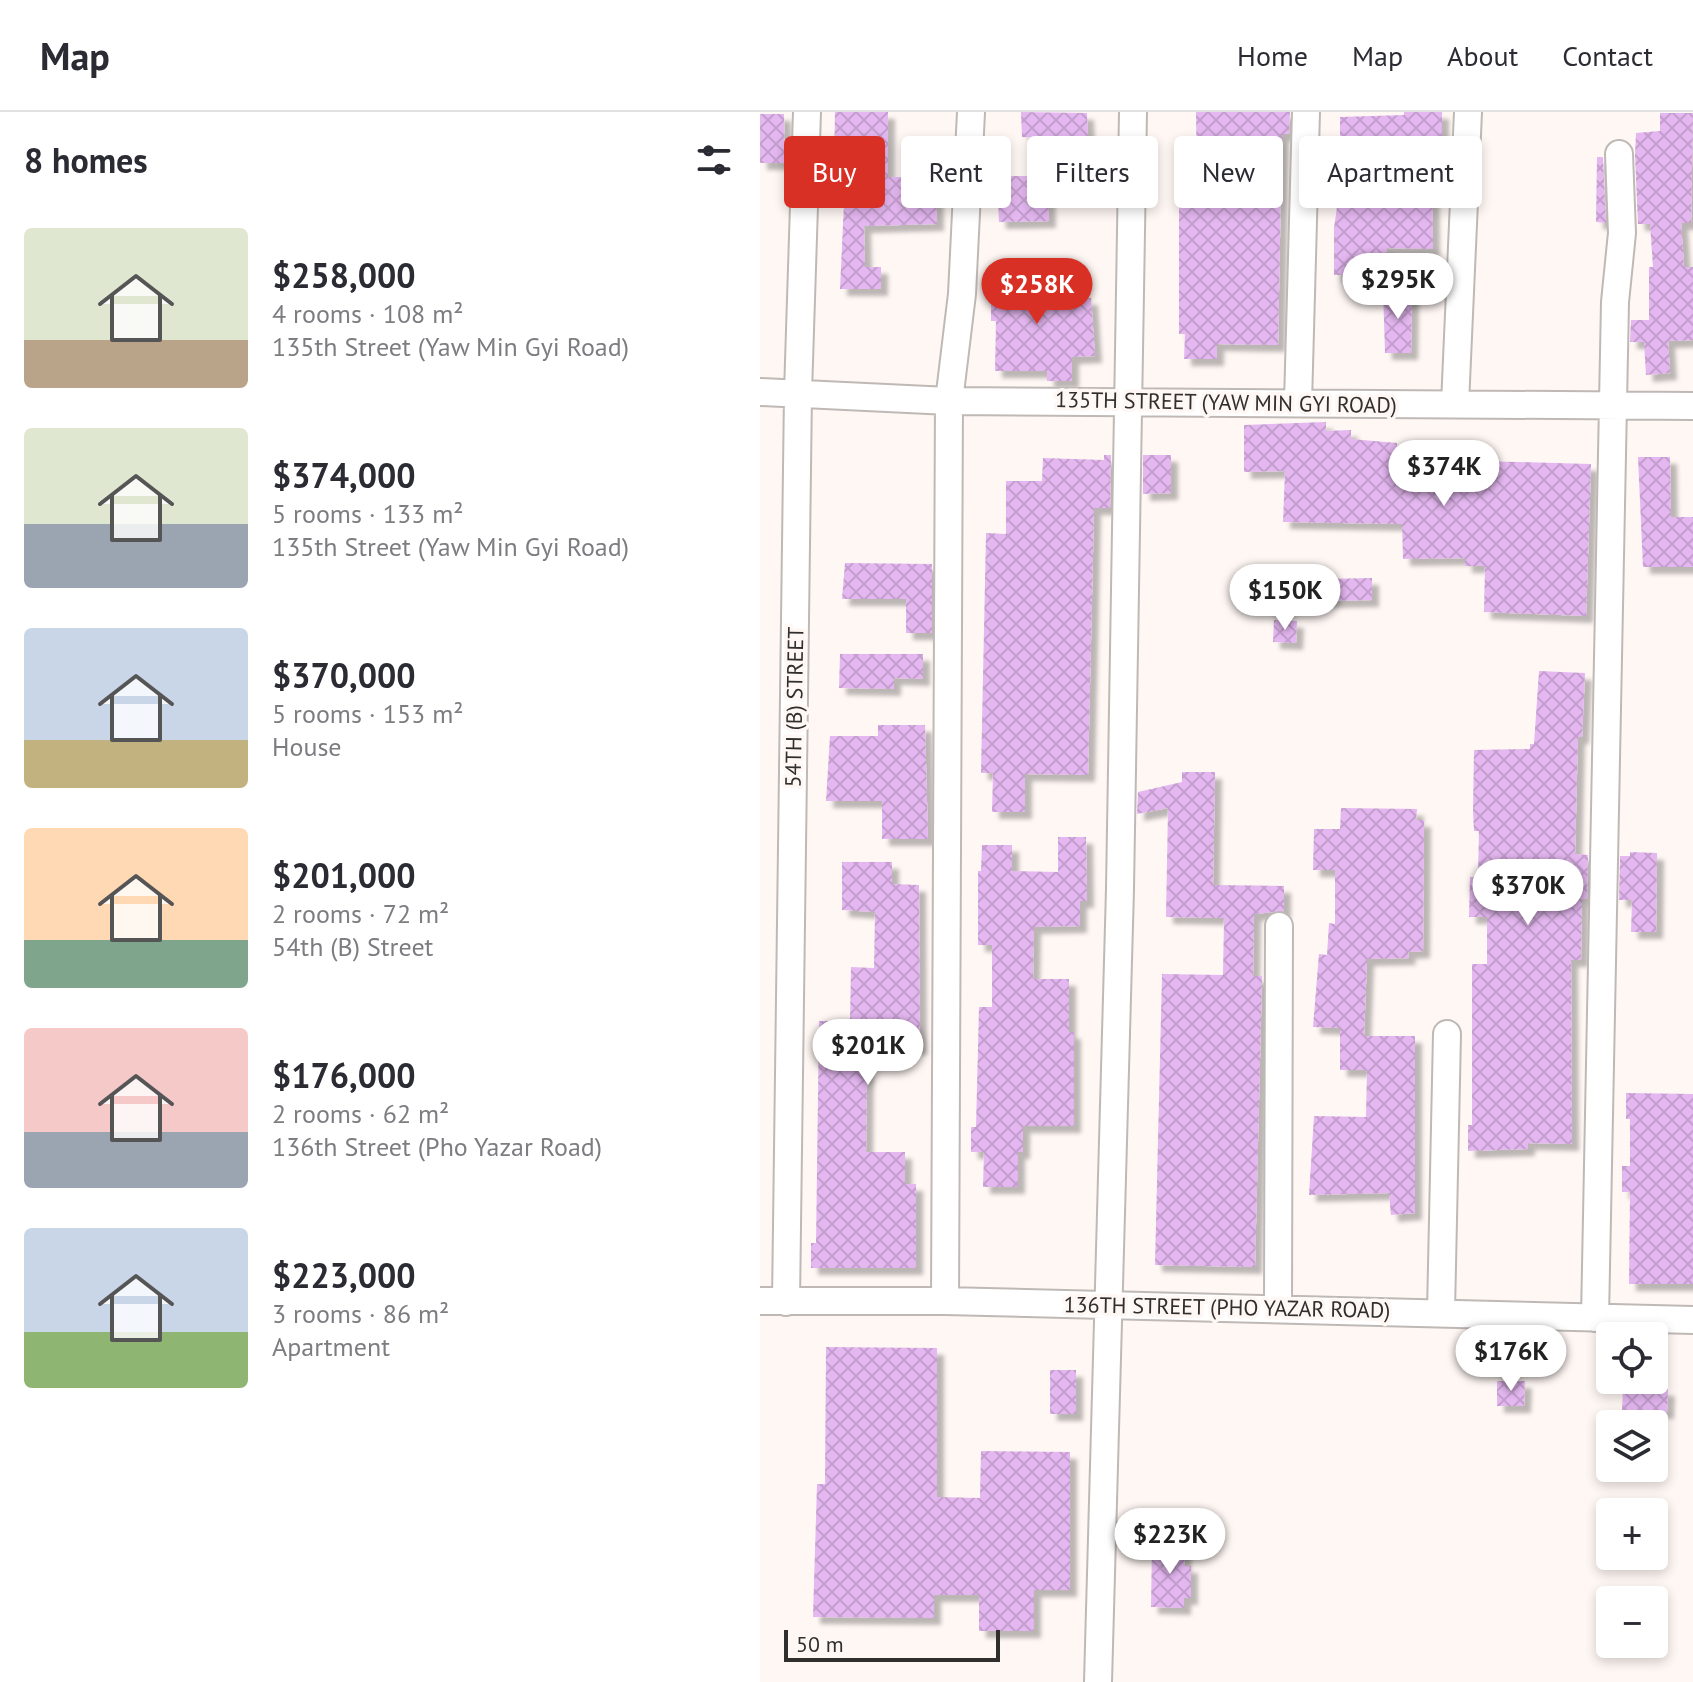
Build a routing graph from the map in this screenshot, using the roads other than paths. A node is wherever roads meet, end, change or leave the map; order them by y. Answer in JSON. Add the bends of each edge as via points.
{"nodes":[{"id":1,"x":807,"y":112,"type":"edge"},
{"id":2,"x":971,"y":112,"type":"edge"},
{"id":3,"x":1133,"y":112,"type":"edge"},
{"id":4,"x":1306,"y":112,"type":"edge"},
{"id":5,"x":1468,"y":112,"type":"edge"},
{"id":6,"x":1619,"y":154,"type":"dead end"},
{"id":7,"x":760,"y":392,"type":"edge"},
{"id":8,"x":798,"y":393,"type":"junction"},
{"id":9,"x":1127,"y":400,"type":"junction"},
{"id":10,"x":949,"y":401,"type":"junction"},
{"id":11,"x":1298,"y":403,"type":"junction"},
{"id":12,"x":1455,"y":404,"type":"junction"},
{"id":13,"x":1615,"y":405,"type":"junction"},
{"id":14,"x":1693,"y":406,"type":"edge"},
{"id":15,"x":1279,"y":926,"type":"dead end"},
{"id":16,"x":1447,"y":1034,"type":"dead end"},
{"id":17,"x":760,"y":1301,"type":"edge"},
{"id":18,"x":945,"y":1301,"type":"junction"},
{"id":19,"x":786,"y":1302,"type":"junction"},
{"id":20,"x":1108,"y":1304,"type":"junction"},
{"id":21,"x":1278,"y":1308,"type":"junction"},
{"id":22,"x":1441,"y":1312,"type":"junction"},
{"id":23,"x":1595,"y":1318,"type":"junction"},
{"id":24,"x":1693,"y":1320,"type":"edge"},
{"id":25,"x":1098,"y":1682,"type":"edge"}],
"edges":[{"from":1,"to":8,"type":"street","name":"54TH (B) STREET"},
{"from":2,"to":10,"type":"street","via":[[962,294]]},
{"from":3,"to":9,"type":"street"},
{"from":4,"to":11,"type":"street"},
{"from":5,"to":12,"type":"street"},
{"from":6,"to":13,"type":"street","via":[[1622,233],[1615,302]]},
{"from":7,"to":8,"type":"street","name":"135TH STREET (YAW MIN GYI ROAD)"},
{"from":8,"to":10,"type":"street","name":"135TH STREET (YAW MIN GYI ROAD)"},
{"from":8,"to":19,"type":"street","name":"54TH (B) STREET"},
{"from":9,"to":10,"type":"street","name":"135TH STREET (YAW MIN GYI ROAD)"},
{"from":9,"to":11,"type":"street","name":"135TH STREET (YAW MIN GYI ROAD)"},
{"from":9,"to":20,"type":"street"},
{"from":10,"to":18,"type":"street"},
{"from":11,"to":12,"type":"street","name":"135TH STREET (YAW MIN GYI ROAD)"},
{"from":12,"to":13,"type":"street","name":"135TH STREET (YAW MIN GYI ROAD)"},
{"from":13,"to":14,"type":"street","name":"135TH STREET (YAW MIN GYI ROAD)"},
{"from":13,"to":23,"type":"street"},
{"from":15,"to":21,"type":"street"},
{"from":16,"to":22,"type":"street"},
{"from":17,"to":19,"type":"street","name":"136TH STREET (PHO YAZAR ROAD)"},
{"from":18,"to":19,"type":"street","name":"136TH STREET (PHO YAZAR ROAD)"},
{"from":18,"to":20,"type":"street","name":"136TH STREET (PHO YAZAR ROAD)"},
{"from":20,"to":21,"type":"street","name":"136TH STREET (PHO YAZAR ROAD)"},
{"from":20,"to":25,"type":"street"},
{"from":21,"to":22,"type":"street","name":"136TH STREET (PHO YAZAR ROAD)"},
{"from":22,"to":23,"type":"street","name":"136TH STREET (PHO YAZAR ROAD)"},
{"from":23,"to":24,"type":"street","name":"136TH STREET (PHO YAZAR ROAD)"}]}
